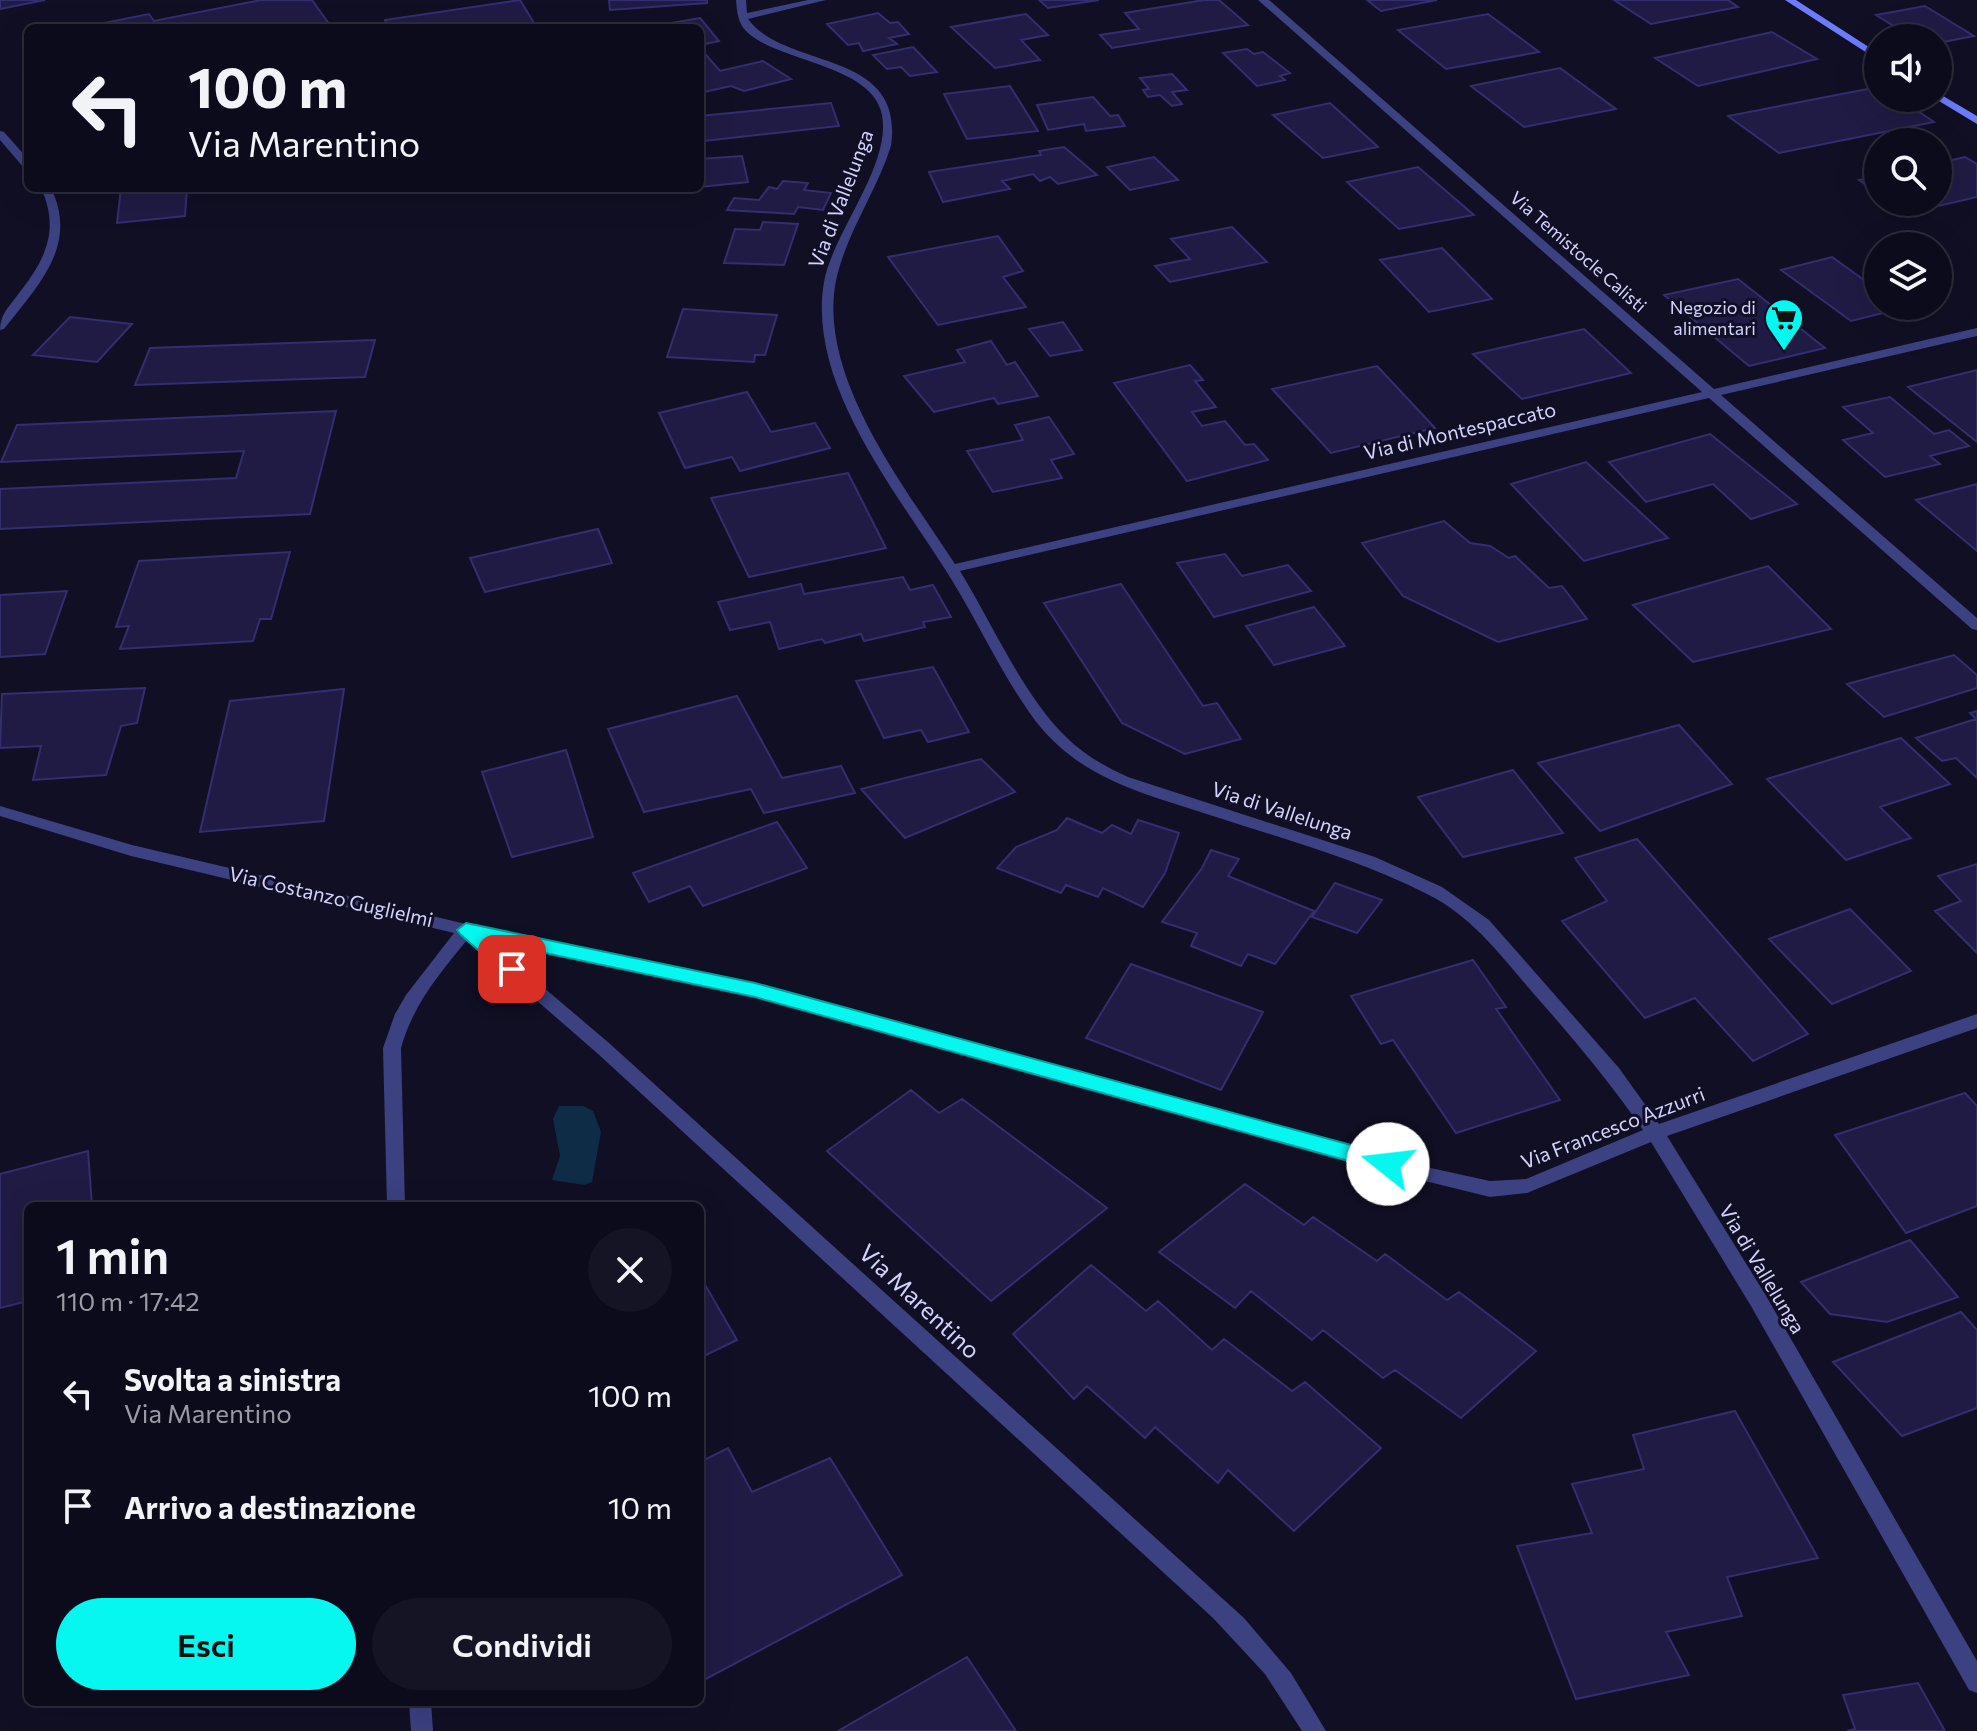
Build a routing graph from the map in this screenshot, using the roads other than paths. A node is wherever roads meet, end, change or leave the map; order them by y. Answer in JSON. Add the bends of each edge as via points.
{"nodes":[{"id":1,"x":821,"y":0,"type":"edge"},
{"id":2,"x":1263,"y":0,"type":"edge"},
{"id":3,"x":1790,"y":0,"type":"edge"},
{"id":4,"x":742,"y":8,"type":"edge"},
{"id":5,"x":1864,"y":48,"type":"edge"},
{"id":6,"x":1952,"y":105,"type":"edge"},
{"id":7,"x":1977,"y":121,"type":"edge"},
{"id":8,"x":0,"y":134,"type":"edge"},
{"id":9,"x":24,"y":161,"type":"edge"},
{"id":10,"x":48,"y":192,"type":"edge"},
{"id":11,"x":0,"y":326,"type":"edge"},
{"id":12,"x":1977,"y":332,"type":"edge"},
{"id":13,"x":1711,"y":393,"type":"junction"},
{"id":14,"x":951,"y":569,"type":"junction"},
{"id":15,"x":1977,"y":626,"type":"edge"},
{"id":16,"x":0,"y":811,"type":"edge"},
{"id":17,"x":466,"y":930,"type":"junction"},
{"id":18,"x":1977,"y":1021,"type":"edge"},
{"id":19,"x":1655,"y":1133,"type":"junction"},
{"id":20,"x":396,"y":1202,"type":"edge"},
{"id":21,"x":1977,"y":1682,"type":"edge"},
{"id":22,"x":420,"y":1706,"type":"edge"},
{"id":23,"x":422,"y":1731,"type":"edge"},
{"id":24,"x":1315,"y":1731,"type":"edge"}],
"edges":[{"from":1,"to":4,"type":"street"},
{"from":2,"to":13,"type":"street","name":"Via Temistocle Calisti"},
{"from":3,"to":5,"type":"street"},
{"from":4,"to":14,"type":"street","name":"Via di Vallelunga","via":[[748,27],[759,35],[847,74],[885,105],[890,130],[885,155],[831,274],[830,343],[862,421]]},
{"from":6,"to":7,"type":"street"},
{"from":8,"to":9,"type":"street"},
{"from":10,"to":11,"type":"street","via":[[58,215],[55,240],[35,281]]},
{"from":12,"to":13,"type":"street","name":"Via di Montespaccato"},
{"from":13,"to":14,"type":"street","name":"Via di Montespaccato"},
{"from":13,"to":15,"type":"street","name":"Via Temistocle Calisti"},
{"from":14,"to":19,"type":"street","name":"Via di Vallelunga","via":[[1032,706],[1078,758],[1123,781],[1326,845],[1436,891],[1483,924],[1613,1073]]},
{"from":16,"to":17,"type":"street","name":"Via Costanzo Guglielmi","via":[[131,850]]},
{"from":17,"to":19,"type":"street","name":"Via Francesco Azzurri","via":[[755,990],[1490,1189],[1527,1186]]},
{"from":17,"to":20,"type":"street","name":"Via Costanzo Guglielmi","via":[[425,979],[396,1031]]},
{"from":17,"to":24,"type":"street","name":"Via Marentino","via":[[603,1048],[1262,1650]]},
{"from":18,"to":19,"type":"street","name":"Via Francesco Azzurri"},
{"from":19,"to":21,"type":"street","name":"Via di Vallelunga","via":[[1758,1300]]},
{"from":22,"to":23,"type":"street"}]}
